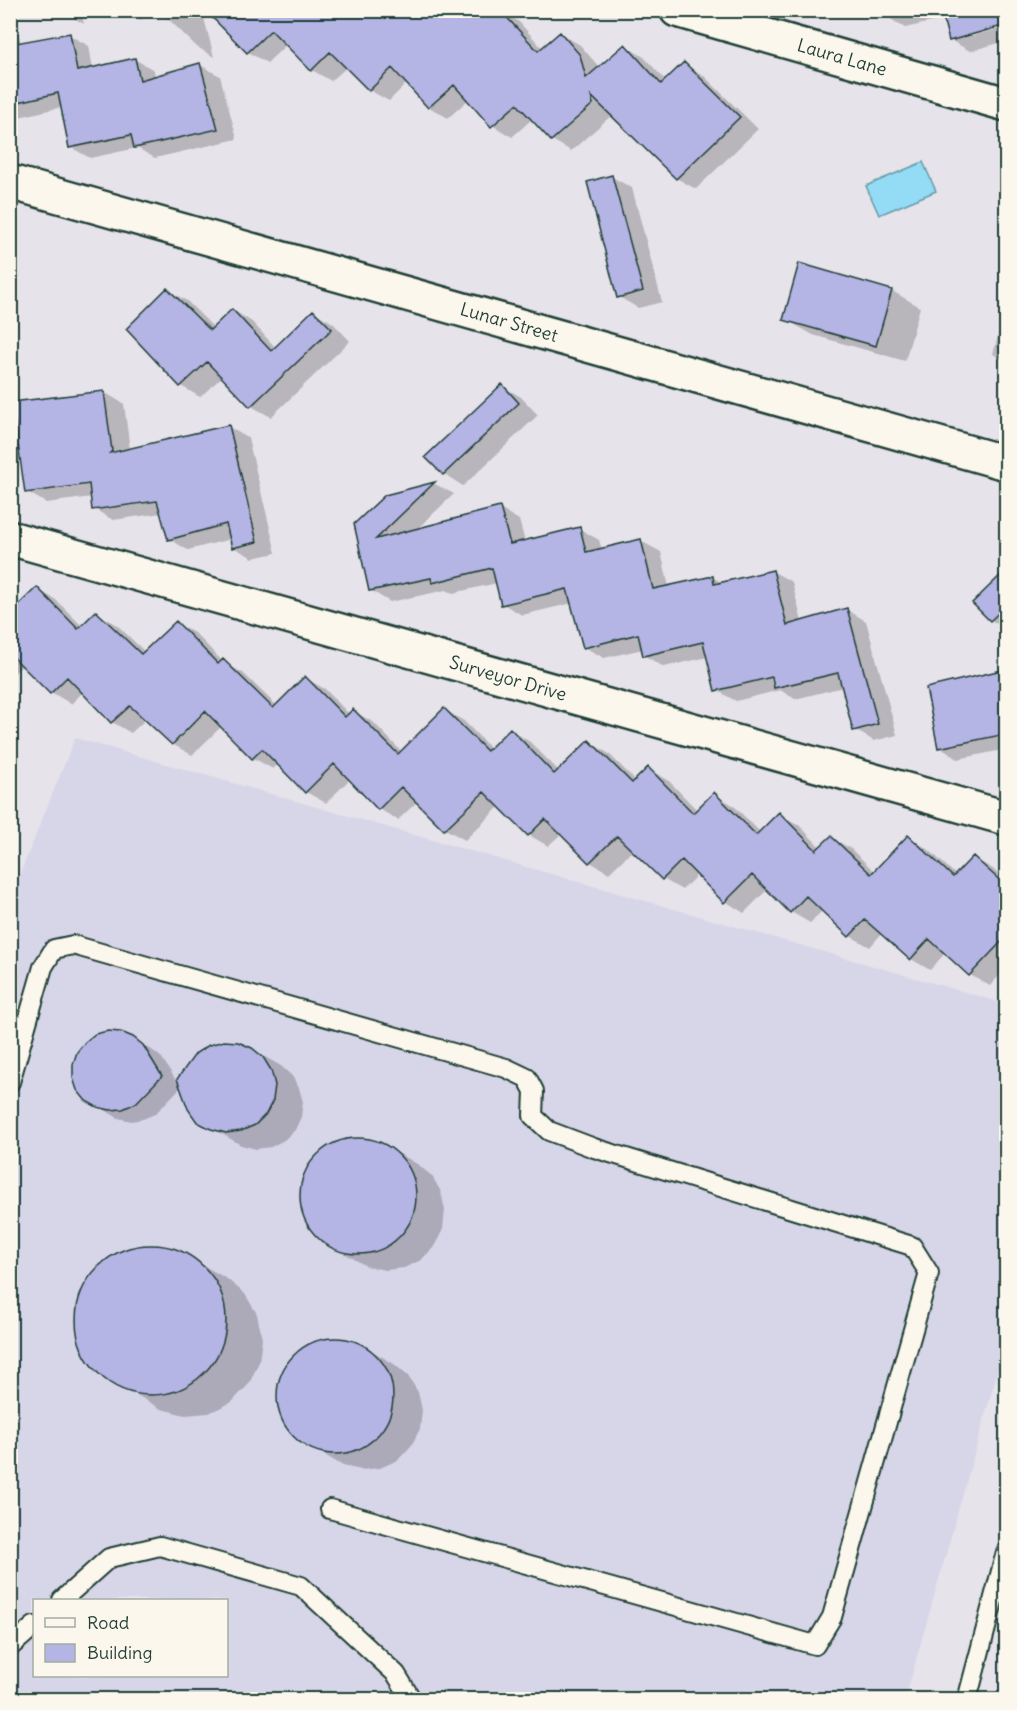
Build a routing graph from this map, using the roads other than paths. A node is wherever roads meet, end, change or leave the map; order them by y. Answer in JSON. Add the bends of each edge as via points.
{"nodes":[{"id":1,"x":677,"y":10,"type":"edge"},
{"id":2,"x":1006,"y":104,"type":"edge"},
{"id":3,"x":10,"y":182,"type":"edge"},
{"id":4,"x":1006,"y":463,"type":"edge"},
{"id":5,"x":10,"y":538,"type":"edge"},
{"id":6,"x":1006,"y":818,"type":"edge"},
{"id":7,"x":10,"y":1082,"type":"edge"},
{"id":8,"x":330,"y":1509,"type":"dead end"},
{"id":9,"x":1006,"y":1552,"type":"edge"},
{"id":10,"x":63,"y":1599,"type":"edge"},
{"id":11,"x":33,"y":1627,"type":"edge"},
{"id":12,"x":10,"y":1647,"type":"edge"},
{"id":13,"x":412,"y":1700,"type":"edge"},
{"id":14,"x":967,"y":1700,"type":"edge"}],
"edges":[{"from":1,"to":2,"type":"street","name":"Laura Lane"},
{"from":3,"to":4,"type":"street","name":"Lunar Street"},
{"from":5,"to":6,"type":"street","name":"Surveyor Drive"},
{"from":7,"to":8,"type":"lane","via":[[43,967],[54,949],[73,945],[506,1068],[528,1078],[534,1091],[534,1116],[549,1131],[912,1246],[929,1273],[832,1617],[814,1646]]},
{"from":9,"to":14,"type":"lane"},
{"from":10,"to":13,"type":"lane","via":[[109,1558],[160,1546],[301,1586],[396,1674]]},
{"from":11,"to":12,"type":"lane"}]}
